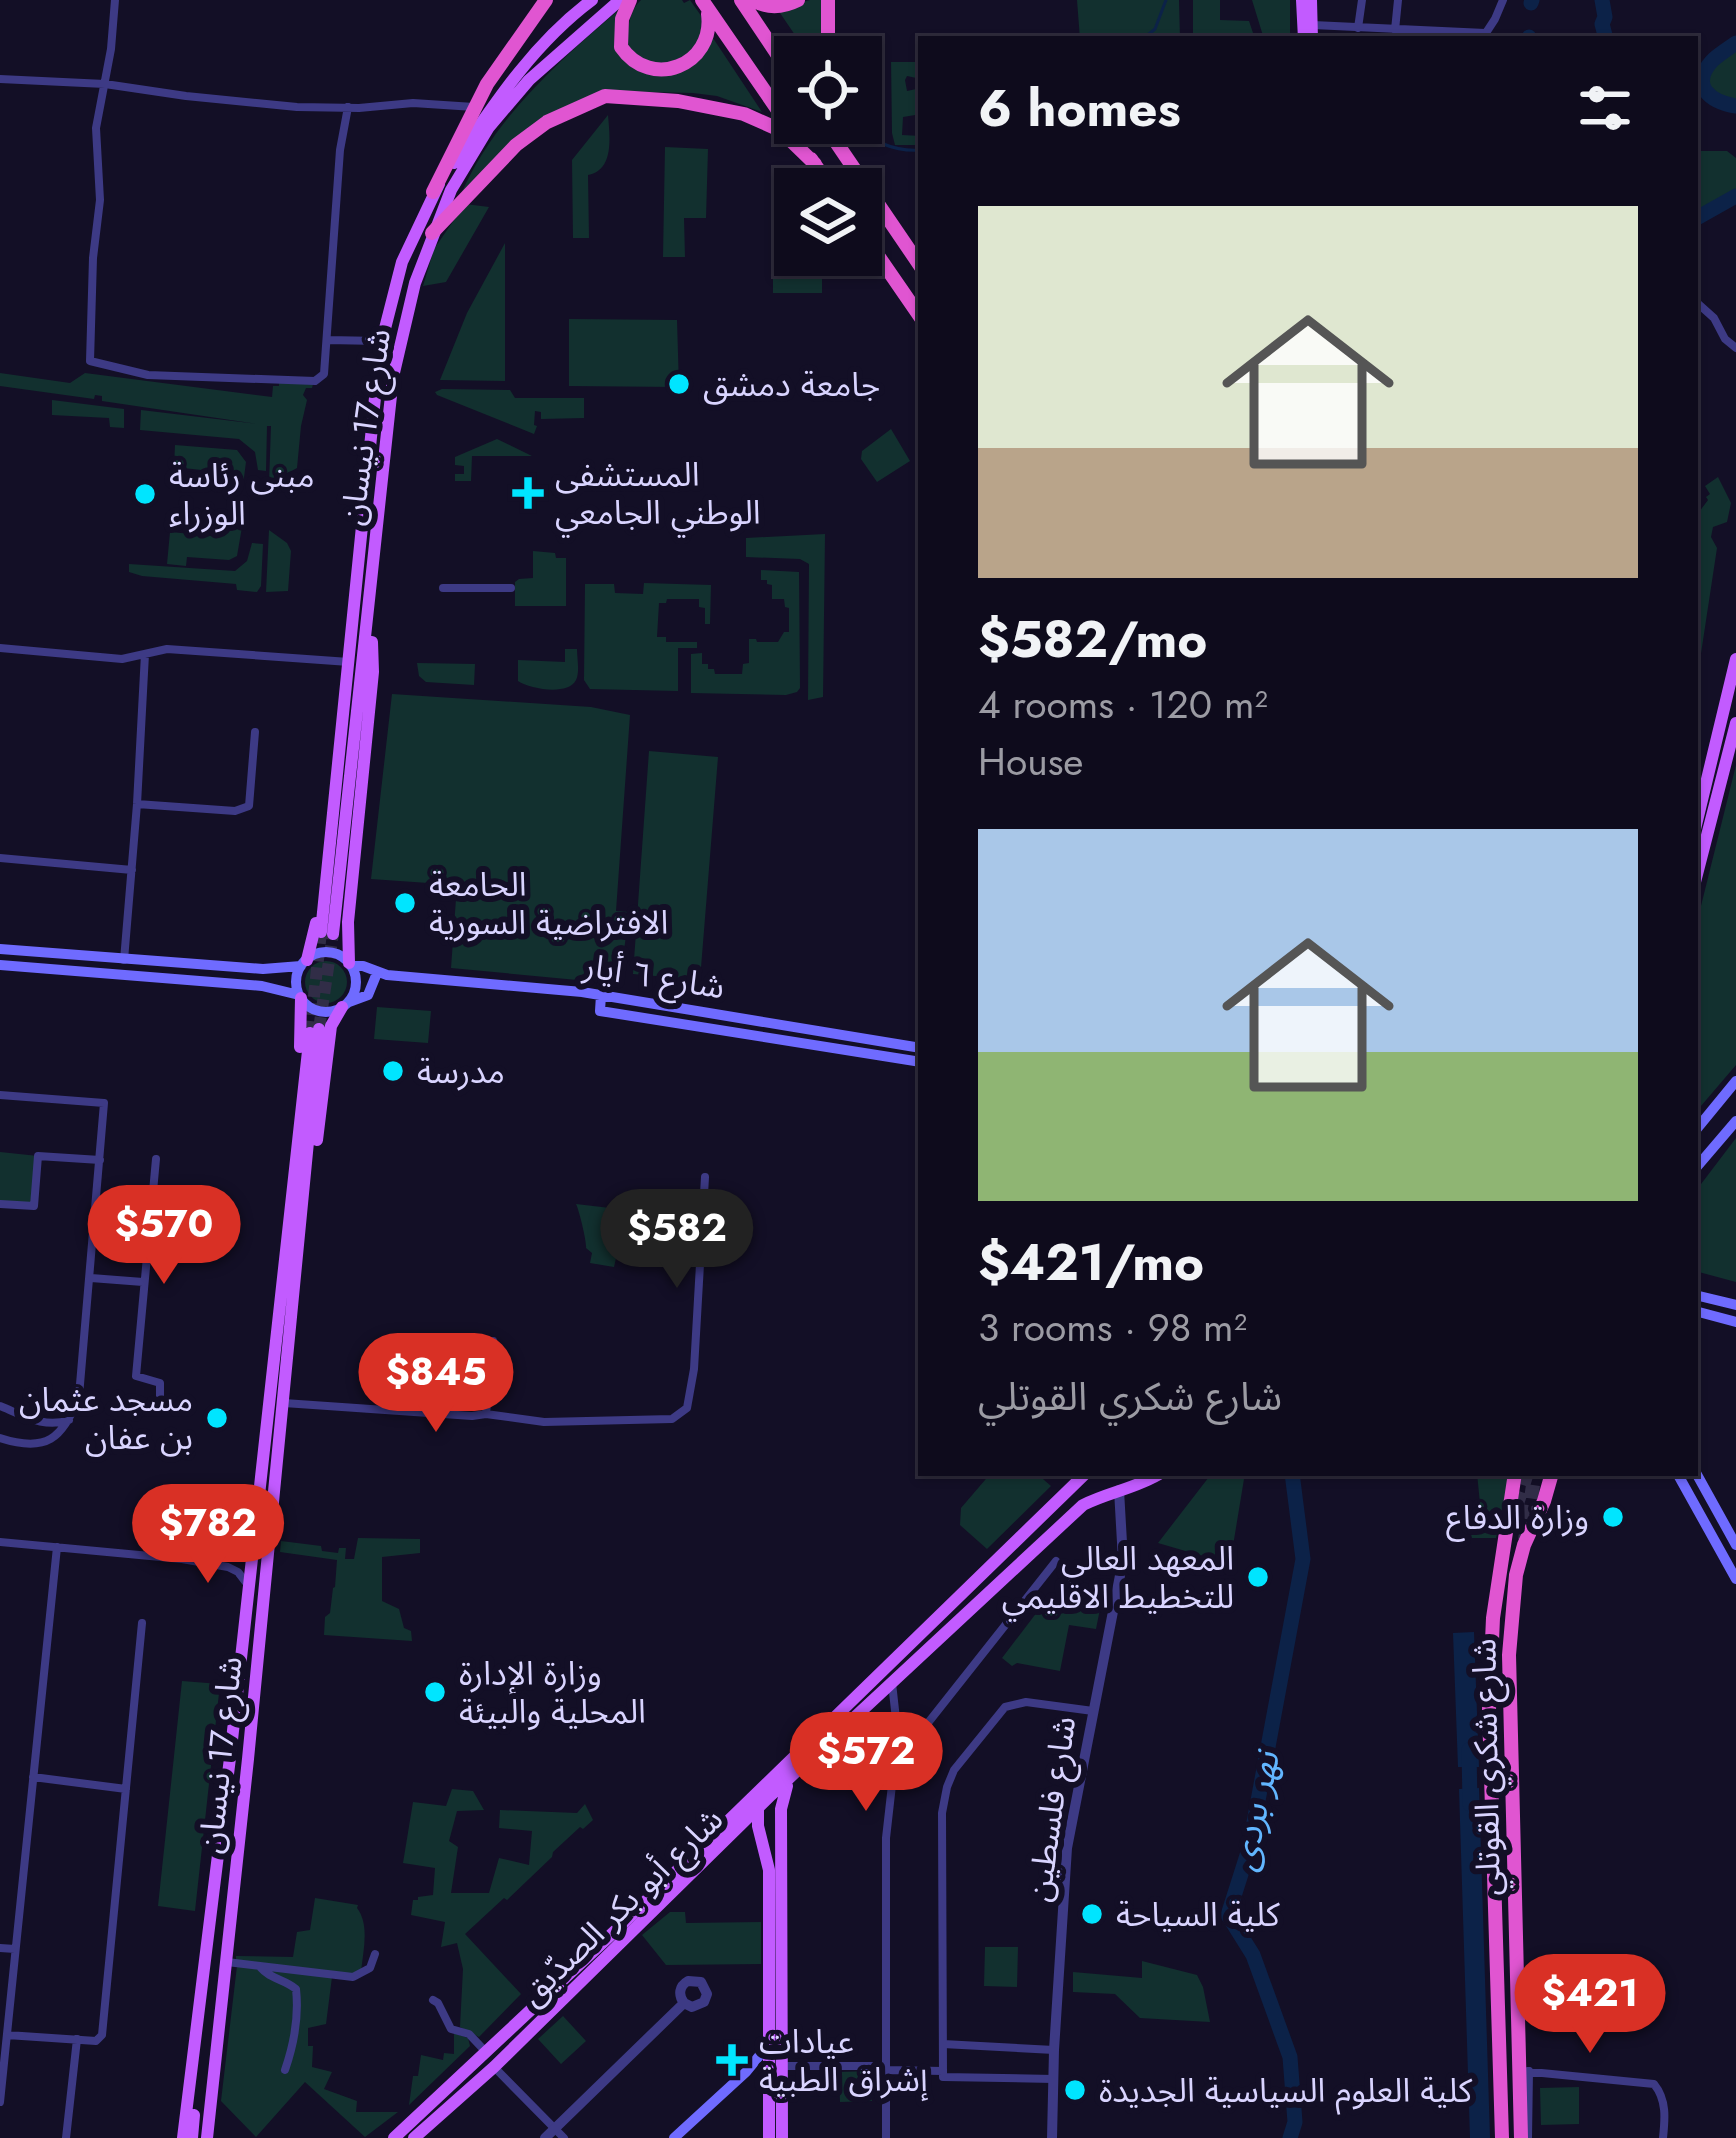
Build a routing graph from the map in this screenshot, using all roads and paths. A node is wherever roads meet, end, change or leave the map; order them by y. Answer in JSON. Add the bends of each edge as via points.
{"nodes":[{"id":1,"x":115,"y":0,"type":"edge"},
{"id":2,"x":545,"y":0,"type":"edge"},
{"id":3,"x":592,"y":0,"type":"edge"},
{"id":4,"x":620,"y":0,"type":"edge"},
{"id":5,"x":630,"y":0,"type":"edge"},
{"id":6,"x":741,"y":0,"type":"edge"},
{"id":7,"x":753,"y":0,"type":"edge"},
{"id":8,"x":798,"y":0,"type":"edge"},
{"id":9,"x":828,"y":0,"type":"edge"},
{"id":10,"x":1302,"y":0,"type":"edge"},
{"id":11,"x":1311,"y":0,"type":"edge"},
{"id":12,"x":1362,"y":0,"type":"edge"},
{"id":13,"x":1398,"y":0,"type":"edge"},
{"id":14,"x":1503,"y":0,"type":"edge"},
{"id":15,"x":705,"y":5,"type":"edge"},
{"id":16,"x":1358,"y":28,"type":"junction"},
{"id":17,"x":1394,"y":31,"type":"junction"},
{"id":18,"x":1309,"y":34,"type":"edge"},
{"id":19,"x":828,"y":36,"type":"edge"},
{"id":20,"x":1425,"y":36,"type":"edge"},
{"id":21,"x":1484,"y":36,"type":"edge"},
{"id":22,"x":774,"y":50,"type":"edge"},
{"id":23,"x":0,"y":79,"type":"edge"},
{"id":24,"x":104,"y":84,"type":"junction"},
{"id":25,"x":348,"y":107,"type":"junction"},
{"id":26,"x":475,"y":107,"type":"junction"},
{"id":27,"x":840,"y":144,"type":"edge"},
{"id":28,"x":815,"y":164,"type":"junction"},
{"id":29,"x":818,"y":168,"type":"edge"},
{"id":30,"x":433,"y":193,"type":"junction"},
{"id":31,"x":433,"y":233,"type":"junction"},
{"id":32,"x":882,"y":261,"type":"edge"},
{"id":33,"x":918,"y":263,"type":"edge"},
{"id":34,"x":1698,"y":304,"type":"edge"},
{"id":35,"x":918,"y":314,"type":"edge"},
{"id":36,"x":328,"y":340,"type":"junction"},
{"id":37,"x":382,"y":341,"type":"junction"},
{"id":38,"x":1736,"y":348,"type":"edge"},
{"id":39,"x":443,"y":588,"type":"dead end"},
{"id":40,"x":512,"y":588,"type":"dead end"},
{"id":41,"x":368,"y":626,"type":"junction"},
{"id":42,"x":0,"y":648,"type":"edge"},
{"id":43,"x":145,"y":654,"type":"junction"},
{"id":44,"x":1736,"y":659,"type":"edge"},
{"id":45,"x":349,"y":665,"type":"junction"},
{"id":46,"x":1736,"y":723,"type":"edge"},
{"id":47,"x":256,"y":732,"type":"dead end"},
{"id":48,"x":137,"y":804,"type":"junction"},
{"id":49,"x":1698,"y":817,"type":"edge"},
{"id":50,"x":0,"y":858,"type":"edge"},
{"id":51,"x":132,"y":870,"type":"junction"},
{"id":52,"x":1698,"y":870,"type":"edge"},
{"id":53,"x":0,"y":949,"type":"edge"},
{"id":54,"x":124,"y":960,"type":"junction"},
{"id":55,"x":304,"y":963,"type":"junction"},
{"id":56,"x":0,"y":965,"type":"edge"},
{"id":57,"x":207,"y":965,"type":"junction"},
{"id":58,"x":350,"y":965,"type":"junction"},
{"id":59,"x":377,"y":973,"type":"junction"},
{"id":60,"x":205,"y":983,"type":"junction"},
{"id":61,"x":601,"y":994,"type":"junction"},
{"id":62,"x":300,"y":996,"type":"junction"},
{"id":63,"x":345,"y":1005,"type":"junction"},
{"id":64,"x":696,"y":1010,"type":"junction"},
{"id":65,"x":741,"y":1017,"type":"junction"},
{"id":66,"x":693,"y":1024,"type":"junction"},
{"id":67,"x":315,"y":1031,"type":"tunnel mouth"},
{"id":68,"x":738,"y":1032,"type":"junction"},
{"id":69,"x":806,"y":1035,"type":"junction"},
{"id":70,"x":918,"y":1048,"type":"edge"},
{"id":71,"x":918,"y":1061,"type":"edge"},
{"id":72,"x":1736,"y":1081,"type":"edge"},
{"id":73,"x":0,"y":1095,"type":"edge"},
{"id":74,"x":1736,"y":1121,"type":"edge"},
{"id":75,"x":1698,"y":1127,"type":"edge"},
{"id":76,"x":156,"y":1159,"type":"dead end"},
{"id":77,"x":100,"y":1160,"type":"junction"},
{"id":78,"x":1698,"y":1165,"type":"edge"},
{"id":79,"x":705,"y":1177,"type":"dead end"},
{"id":80,"x":0,"y":1204,"type":"edge"},
{"id":81,"x":91,"y":1278,"type":"junction"},
{"id":82,"x":143,"y":1282,"type":"junction"},
{"id":83,"x":1698,"y":1296,"type":"edge"},
{"id":84,"x":1736,"y":1305,"type":"edge"},
{"id":85,"x":286,"y":1312,"type":"junction"},
{"id":86,"x":1698,"y":1312,"type":"edge"},
{"id":87,"x":1736,"y":1322,"type":"edge"},
{"id":88,"x":493,"y":1341,"type":"dead end"},
{"id":89,"x":160,"y":1400,"type":"dead end"},
{"id":90,"x":282,"y":1403,"type":"junction"},
{"id":91,"x":0,"y":1406,"type":"edge"},
{"id":92,"x":486,"y":1414,"type":"junction"},
{"id":93,"x":70,"y":1420,"type":"junction"},
{"id":94,"x":0,"y":1438,"type":"edge"},
{"id":95,"x":1084,"y":1476,"type":"edge"},
{"id":96,"x":1088,"y":1476,"type":"edge"},
{"id":97,"x":1155,"y":1476,"type":"edge"},
{"id":98,"x":1514,"y":1476,"type":"edge"},
{"id":99,"x":1551,"y":1476,"type":"edge"},
{"id":100,"x":1679,"y":1476,"type":"edge"},
{"id":101,"x":1698,"y":1476,"type":"edge"},
{"id":102,"x":1118,"y":1484,"type":"junction"},
{"id":103,"x":1098,"y":1497,"type":"junction"},
{"id":104,"x":254,"y":1540,"type":"junction"},
{"id":105,"x":0,"y":1542,"type":"edge"},
{"id":106,"x":1736,"y":1545,"type":"edge"},
{"id":107,"x":57,"y":1547,"type":"junction"},
{"id":108,"x":182,"y":1559,"type":"junction"},
{"id":109,"x":1056,"y":1561,"type":"dead end"},
{"id":110,"x":1736,"y":1580,"type":"edge"},
{"id":111,"x":249,"y":1586,"type":"junction"},
{"id":112,"x":142,"y":1623,"type":"dead end"},
{"id":113,"x":892,"y":1683,"type":"junction"},
{"id":114,"x":1093,"y":1711,"type":"junction"},
{"id":115,"x":901,"y":1756,"type":"junction"},
{"id":116,"x":230,"y":1758,"type":"junction"},
{"id":117,"x":248,"y":1759,"type":"junction"},
{"id":118,"x":33,"y":1777,"type":"junction"},
{"id":119,"x":790,"y":1778,"type":"junction"},
{"id":120,"x":770,"y":1781,"type":"junction"},
{"id":121,"x":126,"y":1789,"type":"junction"},
{"id":122,"x":758,"y":1809,"type":"junction"},
{"id":123,"x":758,"y":1826,"type":"junction"},
{"id":124,"x":781,"y":1829,"type":"junction"},
{"id":125,"x":726,"y":1840,"type":"junction"},
{"id":126,"x":764,"y":1847,"type":"junction"},
{"id":127,"x":0,"y":1948,"type":"edge"},
{"id":128,"x":15,"y":1949,"type":"junction"},
{"id":129,"x":375,"y":1954,"type":"dead end"},
{"id":130,"x":225,"y":1961,"type":"junction"},
{"id":131,"x":259,"y":1966,"type":"junction"},
{"id":132,"x":433,"y":2000,"type":"dead end"},
{"id":133,"x":684,"y":2003,"type":"dead end"},
{"id":134,"x":7,"y":2035,"type":"junction"},
{"id":135,"x":77,"y":2039,"type":"junction"},
{"id":136,"x":769,"y":2044,"type":"junction"},
{"id":137,"x":943,"y":2044,"type":"junction"},
{"id":138,"x":1054,"y":2050,"type":"junction"},
{"id":139,"x":486,"y":2052,"type":"junction"},
{"id":140,"x":782,"y":2066,"type":"junction"},
{"id":141,"x":494,"y":2067,"type":"junction"},
{"id":142,"x":886,"y":2068,"type":"junction"},
{"id":143,"x":285,"y":2070,"type":"dead end"},
{"id":144,"x":1524,"y":2071,"type":"junction"},
{"id":145,"x":746,"y":2072,"type":"junction"},
{"id":146,"x":943,"y":2074,"type":"junction"},
{"id":147,"x":1054,"y":2079,"type":"junction"},
{"id":148,"x":769,"y":2089,"type":"junction"},
{"id":149,"x":0,"y":2102,"type":"edge"},
{"id":150,"x":555,"y":2135,"type":"edge"},
{"id":151,"x":66,"y":2138,"type":"edge"},
{"id":152,"x":187,"y":2138,"type":"edge"},
{"id":153,"x":205,"y":2138,"type":"edge"},
{"id":154,"x":394,"y":2138,"type":"edge"},
{"id":155,"x":414,"y":2138,"type":"edge"},
{"id":156,"x":674,"y":2138,"type":"edge"},
{"id":157,"x":769,"y":2138,"type":"edge"},
{"id":158,"x":782,"y":2138,"type":"edge"},
{"id":159,"x":886,"y":2138,"type":"edge"},
{"id":160,"x":1052,"y":2138,"type":"edge"},
{"id":161,"x":1502,"y":2138,"type":"edge"},
{"id":162,"x":1524,"y":2138,"type":"edge"},
{"id":163,"x":1663,"y":2138,"type":"edge"}],
"edges":[{"from":1,"to":24,"type":"street"},
{"from":2,"to":26,"type":"highway"},
{"from":3,"to":30,"type":"main road","name":"شارع 17 نيسان","via":[[506,86]]},
{"from":4,"to":31,"type":"main road","name":"شارع 17 نيسان","via":[[529,80],[490,127]]},
{"from":5,"to":15,"type":"highway","via":[[622,47],[656,70],[683,64],[705,43]]},
{"from":6,"to":22,"type":"highway"},
{"from":7,"to":8,"type":"highway","via":[[778,7]]},
{"from":9,"to":19,"type":"highway"},
{"from":10,"to":18,"type":"main road"},
{"from":11,"to":18,"type":"main road"},
{"from":12,"to":16,"type":"street"},
{"from":13,"to":17,"type":"street"},
{"from":14,"to":21,"type":"street"},
{"from":15,"to":28,"type":"highway"},
{"from":16,"to":17,"type":"street"},
{"from":16,"to":18,"type":"street"},
{"from":17,"to":20,"type":"street"},
{"from":20,"to":21,"type":"street"},
{"from":23,"to":24,"type":"street"},
{"from":24,"to":25,"type":"street"},
{"from":24,"to":36,"type":"street","via":[[91,361],[148,375],[315,381],[324,374]]},
{"from":25,"to":26,"type":"street"},
{"from":25,"to":36,"type":"street"},
{"from":26,"to":30,"type":"highway"},
{"from":27,"to":33,"type":"highway"},
{"from":28,"to":29,"type":"highway"},
{"from":28,"to":31,"type":"highway","via":[[780,130],[744,114],[605,96],[517,145]]},
{"from":30,"to":37,"type":"main road","name":"شارع 17 نيسان","via":[[402,262]]},
{"from":31,"to":41,"type":"main road","name":"شارع 17 نيسان","via":[[393,377]]},
{"from":32,"to":35,"type":"highway"},
{"from":34,"to":38,"type":"street"},
{"from":36,"to":37,"type":"street"},
{"from":37,"to":45,"type":"main road","name":"شارع 17 نيسان"},
{"from":39,"to":40,"type":"street"},
{"from":41,"to":45,"type":"main road","name":"شارع 17 نيسان","via":[[327,933]]},
{"from":41,"to":58,"type":"main road","via":[[373,672],[347,922]]},
{"from":42,"to":43,"type":"street"},
{"from":43,"to":45,"type":"street","via":[[167,649]]},
{"from":43,"to":48,"type":"street"},
{"from":44,"to":49,"type":"main road"},
{"from":45,"to":55,"type":"main road","via":[[315,934]]},
{"from":46,"to":52,"type":"main road"},
{"from":47,"to":48,"type":"street","via":[[248,806]]},
{"from":48,"to":51,"type":"street"},
{"from":50,"to":51,"type":"street"},
{"from":51,"to":54,"type":"street"},
{"from":53,"to":54,"type":"main road"},
{"from":54,"to":57,"type":"main road"},
{"from":55,"to":57,"type":"main road"},
{"from":55,"to":58,"type":"main road","via":[[328,953]]},
{"from":55,"to":62,"type":"main road"},
{"from":56,"to":60,"type":"main road"},
{"from":57,"to":60,"type":"main road"},
{"from":58,"to":59,"type":"main road","name":"شارع ٦ أيار"},
{"from":58,"to":63,"type":"main road","via":[[355,986]]},
{"from":59,"to":61,"type":"main road","name":"شارع ٦ أيار"},
{"from":59,"to":63,"type":"main road","via":[[368,994]]},
{"from":60,"to":62,"type":"main road"},
{"from":61,"to":64,"type":"main road","name":"شارع ٦ أيار"},
{"from":61,"to":66,"type":"main road","name":"شارع ٦ أيار","via":[[600,1011]]},
{"from":62,"to":63,"type":"main road","via":[[316,1010]]},
{"from":62,"to":85,"type":"main road","via":[[280,1267]]},
{"from":63,"to":85,"type":"main road","via":[[331,1025],[298,1299]]},
{"from":64,"to":65,"type":"main road","name":"شارع ٦ أيار"},
{"from":64,"to":66,"type":"main road"},
{"from":65,"to":68,"type":"main road"},
{"from":65,"to":69,"type":"main road","name":"شارع ٦ أيار"},
{"from":66,"to":68,"type":"main road","name":"شارع ٦ أيار"},
{"from":67,"to":85,"type":"main road","name":"شارع 17 نيسان"},
{"from":68,"to":69,"type":"main road","name":"شارع ٦ أيار"},
{"from":69,"to":70,"type":"main road","name":"شارع ٦ أيار"},
{"from":69,"to":71,"type":"main road","name":"شارع ٦ أيار"},
{"from":72,"to":75,"type":"main road"},
{"from":73,"to":77,"type":"street","via":[[104,1103]]},
{"from":74,"to":78,"type":"main road"},
{"from":76,"to":82,"type":"street"},
{"from":77,"to":80,"type":"street","via":[[38,1156],[34,1206]]},
{"from":77,"to":81,"type":"street"},
{"from":79,"to":92,"type":"street","via":[[687,1408],[672,1419],[544,1422]]},
{"from":81,"to":82,"type":"street"},
{"from":81,"to":93,"type":"street"},
{"from":82,"to":89,"type":"street","via":[[136,1376],[160,1383]]},
{"from":83,"to":84,"type":"main road"},
{"from":85,"to":90,"type":"main road","name":"شارع 17 نيسان"},
{"from":85,"to":104,"type":"main road","name":"شارع 17 نيسان"},
{"from":86,"to":87,"type":"main road"},
{"from":88,"to":92,"type":"street"},
{"from":90,"to":92,"type":"street"},
{"from":90,"to":117,"type":"main road","name":"شارع 17 نيسان"},
{"from":91,"to":93,"type":"street","via":[[30,1420]]},
{"from":93,"to":94,"type":"street","via":[[47,1442]]},
{"from":95,"to":120,"type":"main road","name":"شارع أبو بكر الصدّيق"},
{"from":96,"to":103,"type":"main road"},
{"from":97,"to":102,"type":"main road","name":"شارع أبو بكر الصدّيق"},
{"from":98,"to":161,"type":"highway","name":"شارع شكري القوتلي","via":[[1492,1618],[1489,1710]]},
{"from":99,"to":144,"type":"highway","name":"شارع شكري القوتلي","via":[[1524,1545],[1511,1615]]},
{"from":100,"to":110,"type":"main road"},
{"from":101,"to":106,"type":"main road"},
{"from":102,"to":103,"type":"main road","name":"شارع أبو بكر الصدّيق"},
{"from":102,"to":114,"type":"street","name":"شارع فلسطين","via":[[1123,1560]]},
{"from":103,"to":113,"type":"main road","name":"شارع أبو بكر الصدّيق"},
{"from":104,"to":108,"type":"street","via":[[237,1553]]},
{"from":104,"to":111,"type":"main road","name":"شارع 17 نيسان"},
{"from":105,"to":107,"type":"street"},
{"from":107,"to":108,"type":"street"},
{"from":107,"to":118,"type":"street"},
{"from":108,"to":111,"type":"street","via":[[228,1567]]},
{"from":109,"to":115,"type":"street"},
{"from":111,"to":116,"type":"main road","name":"شارع 17 نيسان"},
{"from":112,"to":121,"type":"street"},
{"from":113,"to":115,"type":"street"},
{"from":113,"to":119,"type":"main road","name":"شارع أبو بكر الصدّيق"},
{"from":114,"to":137,"type":"street","via":[[1010,1704],[950,1778],[942,1814]]},
{"from":114,"to":138,"type":"street","name":"شارع فلسطين","via":[[1067,1848]]},
{"from":115,"to":142,"type":"street","via":[[886,1838]]},
{"from":116,"to":117,"type":"main road"},
{"from":116,"to":152,"type":"main road","name":"شارع 17 نيسان"},
{"from":117,"to":130,"type":"main road","name":"شارع 17 نيسان"},
{"from":118,"to":121,"type":"street"},
{"from":118,"to":128,"type":"street"},
{"from":119,"to":122,"type":"main road","name":"شارع أبو بكر الصدّيق"},
{"from":119,"to":124,"type":"main road"},
{"from":120,"to":122,"type":"main road"},
{"from":120,"to":139,"type":"main road","name":"شارع أبو بكر الصدّيق"},
{"from":121,"to":135,"type":"street","via":[[102,2035]]},
{"from":122,"to":123,"type":"main road"},
{"from":122,"to":125,"type":"main road","name":"شارع أبو بكر الصدّيق"},
{"from":123,"to":124,"type":"main road"},
{"from":123,"to":126,"type":"main road"},
{"from":124,"to":140,"type":"main road"},
{"from":125,"to":126,"type":"main road","via":[[749,1838]]},
{"from":125,"to":141,"type":"main road","name":"شارع أبو بكر الصدّيق"},
{"from":126,"to":136,"type":"main road"},
{"from":127,"to":128,"type":"street"},
{"from":128,"to":134,"type":"street"},
{"from":129,"to":131,"type":"street","via":[[370,1968],[353,1977]]},
{"from":130,"to":131,"type":"street"},
{"from":130,"to":153,"type":"main road","name":"شارع 17 نيسان"},
{"from":131,"to":143,"type":"street","via":[[296,1988]]},
{"from":132,"to":139,"type":"street","via":[[451,2029]]},
{"from":133,"to":150,"type":"street"},
{"from":134,"to":135,"type":"street"},
{"from":134,"to":149,"type":"street"},
{"from":135,"to":151,"type":"street"},
{"from":136,"to":145,"type":"main road"},
{"from":136,"to":148,"type":"main road"},
{"from":137,"to":138,"type":"street"},
{"from":137,"to":146,"type":"street"},
{"from":138,"to":147,"type":"street","name":"شارع فلسطين"},
{"from":139,"to":154,"type":"main road","name":"شارع أبو بكر الصدّيق"},
{"from":140,"to":142,"type":"street"},
{"from":140,"to":158,"type":"main road"},
{"from":141,"to":150,"type":"street"},
{"from":141,"to":155,"type":"main road","name":"شارع أبو بكر الصدّيق"},
{"from":142,"to":146,"type":"street"},
{"from":142,"to":159,"type":"street"},
{"from":144,"to":162,"type":"highway","name":"شارع شكري القوتلي"},
{"from":144,"to":163,"type":"street","via":[[1654,2084],[1662,2093]]},
{"from":145,"to":148,"type":"main road"},
{"from":145,"to":156,"type":"main road"},
{"from":146,"to":147,"type":"street"},
{"from":147,"to":160,"type":"street","name":"شارع فلسطين"},
{"from":148,"to":157,"type":"main road"}]}
